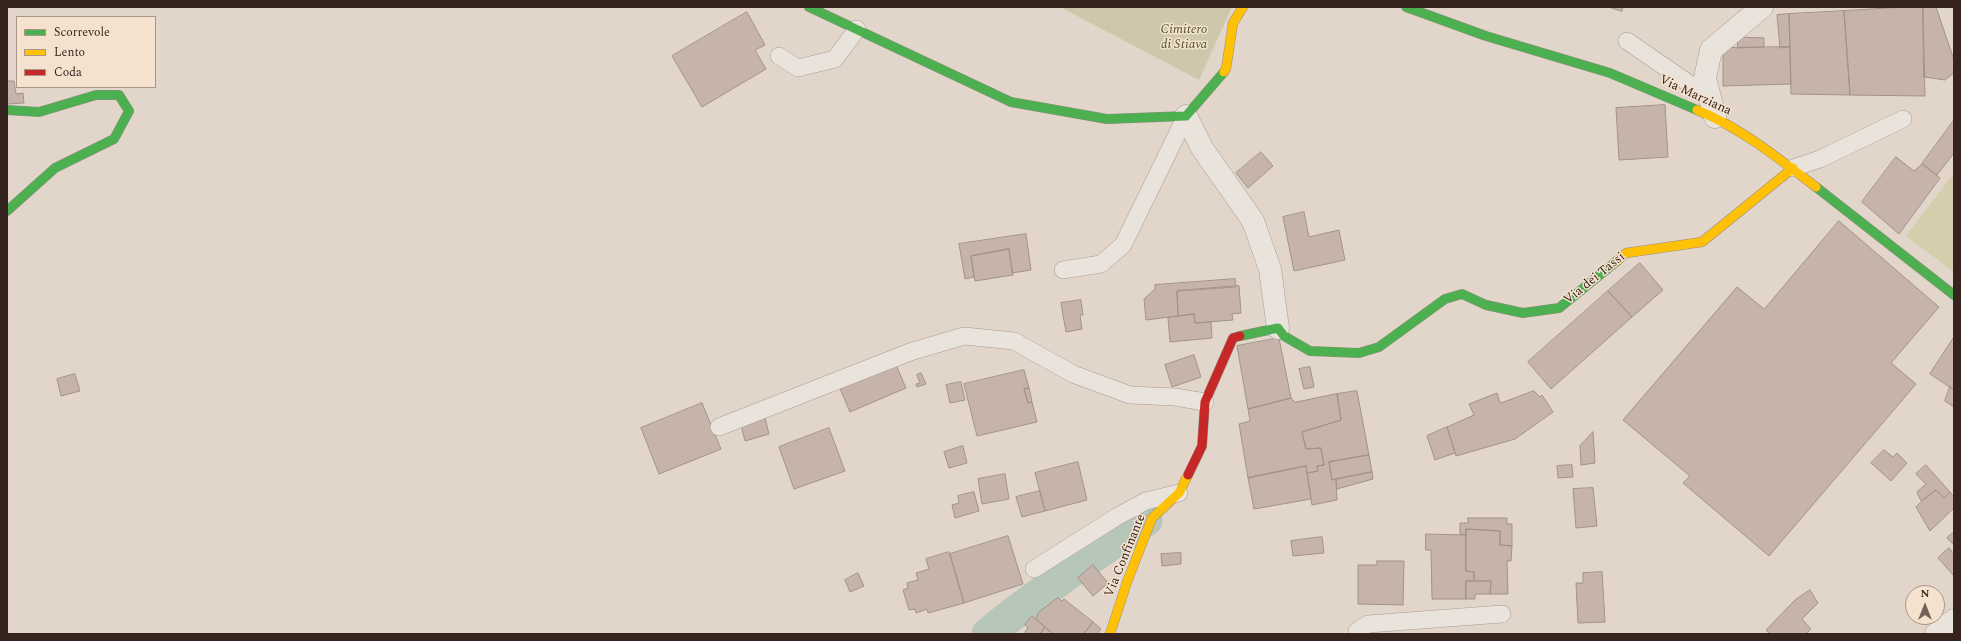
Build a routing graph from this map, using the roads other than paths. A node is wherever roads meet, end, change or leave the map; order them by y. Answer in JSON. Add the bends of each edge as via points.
{"nodes":[{"id":1,"x":809,"y":7,"type":"edge"},
{"id":2,"x":1243,"y":7,"type":"edge"},
{"id":3,"x":1406,"y":7,"type":"edge"},
{"id":4,"x":1762,"y":7,"type":"edge"},
{"id":5,"x":856,"y":29,"type":"junction"},
{"id":6,"x":1627,"y":41,"type":"dead end"},
{"id":7,"x":779,"y":56,"type":"dead end"},
{"id":8,"x":1712,"y":107,"type":"junction"},
{"id":9,"x":7,"y":110,"type":"edge"},
{"id":10,"x":1186,"y":116,"type":"junction"},
{"id":11,"x":1903,"y":119,"type":"dead end"},
{"id":12,"x":1793,"y":168,"type":"junction"},
{"id":13,"x":7,"y":211,"type":"edge"},
{"id":14,"x":1063,"y":270,"type":"dead end"},
{"id":15,"x":1954,"y":295,"type":"edge"},
{"id":16,"x":1278,"y":328,"type":"junction"},
{"id":17,"x":1205,"y":402,"type":"junction"},
{"id":18,"x":719,"y":427,"type":"dead end"},
{"id":19,"x":1179,"y":493,"type":"junction"},
{"id":20,"x":1034,"y":569,"type":"dead end"},
{"id":21,"x":1502,"y":614,"type":"dead end"},
{"id":22,"x":1954,"y":620,"type":"edge"},
{"id":23,"x":1110,"y":634,"type":"edge"},
{"id":24,"x":1357,"y":634,"type":"edge"},
{"id":25,"x":1936,"y":634,"type":"edge"}],
"edges":[{"from":1,"to":5,"type":"street"},
{"from":2,"to":10,"type":"street","via":[[1233,23],[1226,70]]},
{"from":3,"to":8,"type":"street","name":"Via Marziana","via":[[1486,36]]},
{"from":4,"to":8,"type":"street","via":[[1711,50],[1705,78]]},
{"from":5,"to":7,"type":"lane","via":[[836,59],[798,68]]},
{"from":5,"to":10,"type":"street","via":[[1011,102],[1107,119]]},
{"from":6,"to":8,"type":"lane"},
{"from":8,"to":12,"type":"street","name":"Via Marziana"},
{"from":9,"to":13,"type":"street","via":[[39,112],[96,95],[119,95],[129,111],[114,139],[55,168]]},
{"from":10,"to":14,"type":"lane","via":[[1123,245],[1101,264]]},
{"from":10,"to":16,"type":"street","via":[[1202,148],[1254,221],[1270,269]]},
{"from":11,"to":12,"type":"lane","via":[[1820,160]]},
{"from":12,"to":15,"type":"street","name":"Via Marziana","via":[[1830,200]]},
{"from":12,"to":16,"type":"street","name":"Via dei Tassi","via":[[1702,242],[1626,253],[1559,308],[1523,313],[1486,305],[1462,294],[1445,299],[1379,347],[1359,353],[1310,351],[1284,336]]},
{"from":16,"to":17,"type":"street","name":"Via Confinante","via":[[1233,338]]},
{"from":17,"to":18,"type":"lane","via":[[1175,397],[1130,395],[1073,374],[1014,341],[964,336],[910,352]]},
{"from":17,"to":19,"type":"street","name":"Via Confinante","via":[[1202,446]]},
{"from":19,"to":20,"type":"lane","via":[[1146,501]]},
{"from":19,"to":23,"type":"street","name":"Via Confinante","via":[[1152,518]]},
{"from":21,"to":24,"type":"lane","via":[[1368,624],[1357,631]]},
{"from":22,"to":25,"type":"street"}]}
